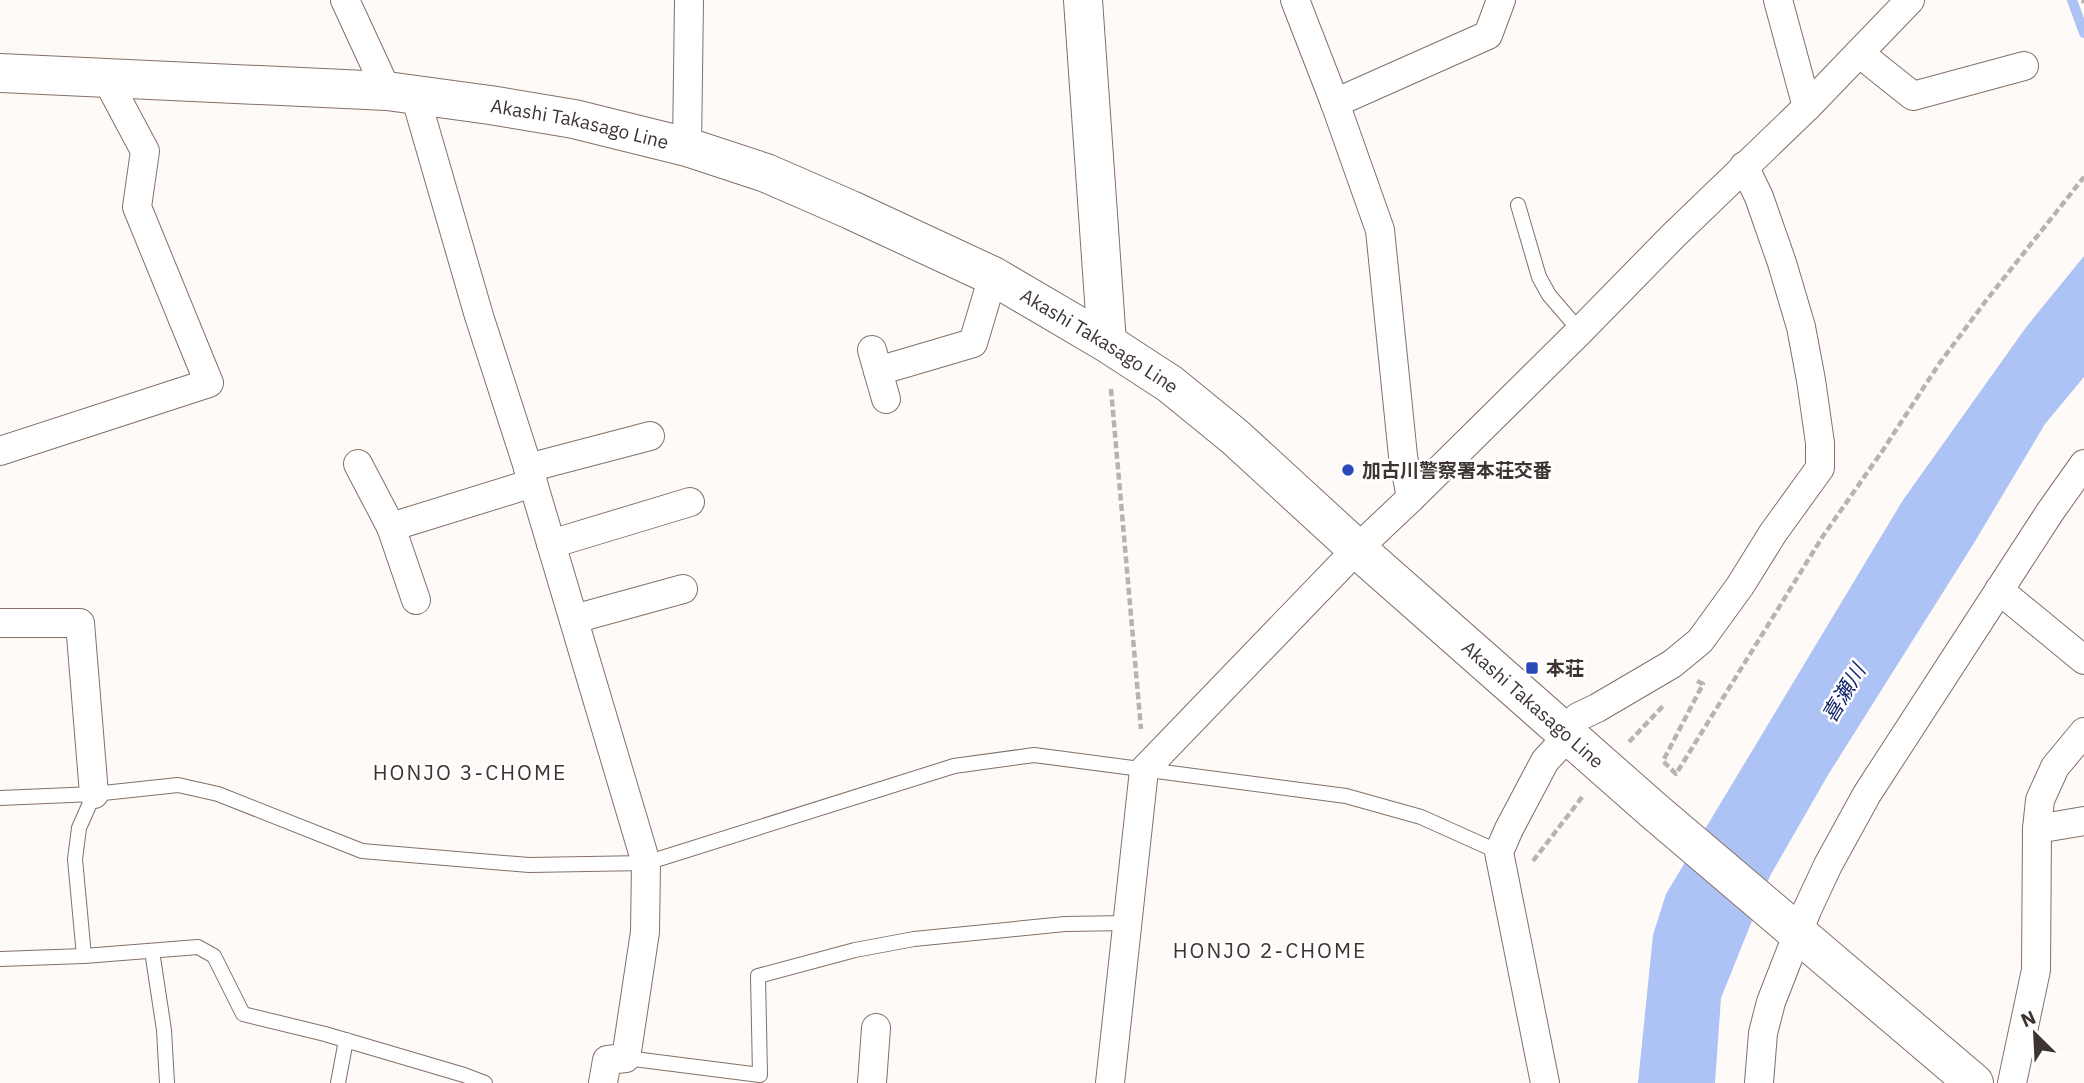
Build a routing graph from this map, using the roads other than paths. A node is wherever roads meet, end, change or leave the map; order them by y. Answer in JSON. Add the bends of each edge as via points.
{"nodes":[{"id":1,"x":345,"y":0,"type":"edge"},
{"id":2,"x":689,"y":0,"type":"edge"},
{"id":3,"x":1083,"y":0,"type":"edge"},
{"id":4,"x":1295,"y":0,"type":"edge"},
{"id":5,"x":1503,"y":0,"type":"edge"},
{"id":6,"x":1778,"y":0,"type":"edge"},
{"id":7,"x":1910,"y":0,"type":"edge"},
{"id":8,"x":1860,"y":53,"type":"junction"},
{"id":9,"x":2024,"y":66,"type":"dead end"},
{"id":10,"x":0,"y":73,"type":"edge"},
{"id":11,"x":106,"y":78,"type":"junction"},
{"id":12,"x":401,"y":93,"type":"junction"},
{"id":13,"x":1335,"y":103,"type":"junction"},
{"id":14,"x":1807,"y":107,"type":"junction"},
{"id":15,"x":688,"y":147,"type":"junction"},
{"id":16,"x":1744,"y":166,"type":"junction"},
{"id":17,"x":1518,"y":205,"type":"dead end"},
{"id":18,"x":993,"y":276,"type":"junction"},
{"id":19,"x":1580,"y":331,"type":"junction"},
{"id":20,"x":1107,"y":343,"type":"junction"},
{"id":21,"x":886,"y":399,"type":"dead end"},
{"id":22,"x":650,"y":436,"type":"dead end"},
{"id":23,"x":0,"y":451,"type":"edge"},
{"id":24,"x":358,"y":464,"type":"dead end"},
{"id":25,"x":2084,"y":464,"type":"edge"},
{"id":26,"x":531,"y":476,"type":"junction"},
{"id":27,"x":1411,"y":498,"type":"junction"},
{"id":28,"x":690,"y":502,"type":"dead end"},
{"id":29,"x":391,"y":527,"type":"junction"},
{"id":30,"x":551,"y":544,"type":"junction"},
{"id":31,"x":1357,"y":548,"type":"junction"},
{"id":32,"x":683,"y":589,"type":"dead end"},
{"id":33,"x":1999,"y":590,"type":"junction"},
{"id":34,"x":416,"y":600,"type":"dead end"},
{"id":35,"x":574,"y":619,"type":"junction"},
{"id":36,"x":0,"y":623,"type":"edge"},
{"id":37,"x":2084,"y":660,"type":"edge"},
{"id":38,"x":2084,"y":732,"type":"edge"},
{"id":39,"x":1569,"y":735,"type":"junction"},
{"id":40,"x":1144,"y":770,"type":"junction"},
{"id":41,"x":94,"y":794,"type":"junction"},
{"id":42,"x":0,"y":798,"type":"edge"},
{"id":43,"x":2084,"y":821,"type":"edge"},
{"id":44,"x":2037,"y":829,"type":"junction"},
{"id":45,"x":1499,"y":852,"type":"junction"},
{"id":46,"x":646,"y":863,"type":"junction"},
{"id":47,"x":1128,"y":923,"type":"junction"},
{"id":48,"x":1794,"y":930,"type":"junction"},
{"id":49,"x":152,"y":951,"type":"junction"},
{"id":50,"x":84,"y":956,"type":"junction"},
{"id":51,"x":0,"y":959,"type":"edge"},
{"id":52,"x":876,"y":1028,"type":"dead end"},
{"id":53,"x":346,"y":1040,"type":"junction"},
{"id":54,"x":626,"y":1058,"type":"junction"},
{"id":55,"x":167,"y":1083,"type":"edge"},
{"id":56,"x":338,"y":1083,"type":"edge"},
{"id":57,"x":485,"y":1083,"type":"edge"},
{"id":58,"x":603,"y":1083,"type":"edge"},
{"id":59,"x":872,"y":1083,"type":"edge"},
{"id":60,"x":1110,"y":1083,"type":"edge"},
{"id":61,"x":1545,"y":1083,"type":"edge"},
{"id":62,"x":1759,"y":1083,"type":"edge"},
{"id":63,"x":1974,"y":1083,"type":"edge"},
{"id":64,"x":2012,"y":1083,"type":"edge"}],
"edges":[{"from":1,"to":12,"type":"street"},
{"from":2,"to":15,"type":"street"},
{"from":3,"to":20,"type":"main road"},
{"from":4,"to":13,"type":"street"},
{"from":5,"to":13,"type":"street","via":[[1488,35]]},
{"from":6,"to":14,"type":"street"},
{"from":7,"to":8,"type":"street"},
{"from":8,"to":9,"type":"street","via":[[1913,96]]},
{"from":8,"to":14,"type":"street"},
{"from":10,"to":11,"type":"main road","name":"Akashi Takasago Line"},
{"from":11,"to":12,"type":"main road","name":"Akashi Takasago Line"},
{"from":11,"to":23,"type":"street","via":[[145,151],[136,207],[209,383]]},
{"from":12,"to":15,"type":"main road","name":"Akashi Takasago Line","via":[[574,119]]},
{"from":12,"to":26,"type":"street"},
{"from":13,"to":27,"type":"street","via":[[1380,230]]},
{"from":14,"to":16,"type":"street"},
{"from":15,"to":18,"type":"main road","name":"Akashi Takasago Line","via":[[790,183]]},
{"from":16,"to":19,"type":"street"},
{"from":16,"to":39,"type":"street","via":[[1801,327],[1820,443],[1819,468],[1700,641],[1672,664],[1578,717]]},
{"from":17,"to":19,"type":"lane","via":[[1539,277]]},
{"from":18,"to":20,"type":"main road","name":"Akashi Takasago Line"},
{"from":18,"to":21,"type":"street","via":[[973,343],[875,360]]},
{"from":19,"to":27,"type":"street"},
{"from":20,"to":31,"type":"main road","name":"Akashi Takasago Line","via":[[1170,384],[1235,437]]},
{"from":22,"to":26,"type":"street"},
{"from":24,"to":29,"type":"street"},
{"from":25,"to":33,"type":"street"},
{"from":26,"to":29,"type":"street"},
{"from":26,"to":30,"type":"street"},
{"from":27,"to":31,"type":"street"},
{"from":28,"to":30,"type":"street"},
{"from":29,"to":34,"type":"street"},
{"from":30,"to":35,"type":"street"},
{"from":31,"to":39,"type":"main road","name":"Akashi Takasago Line"},
{"from":31,"to":40,"type":"street"},
{"from":32,"to":35,"type":"street"},
{"from":33,"to":37,"type":"street"},
{"from":33,"to":48,"type":"street","via":[[1867,794]]},
{"from":35,"to":46,"type":"street"},
{"from":36,"to":41,"type":"street","via":[[80,623]]},
{"from":38,"to":44,"type":"street","via":[[2054,767],[2040,800]]},
{"from":39,"to":45,"type":"street","via":[[1545,761]]},
{"from":39,"to":48,"type":"main road","name":"Akashi Takasago Line"},
{"from":40,"to":45,"type":"lane","via":[[1346,796],[1421,817]]},
{"from":40,"to":46,"type":"lane","via":[[1034,755],[954,766]]},
{"from":40,"to":47,"type":"street"},
{"from":41,"to":42,"type":"lane"},
{"from":41,"to":46,"type":"lane","via":[[178,785],[218,794],[362,850],[529,865]]},
{"from":41,"to":50,"type":"lane","via":[[79,828],[75,859]]},
{"from":43,"to":44,"type":"street"},
{"from":44,"to":64,"type":"street","via":[[2036,970]]},
{"from":45,"to":61,"type":"street"},
{"from":46,"to":54,"type":"street","via":[[645,932]]},
{"from":47,"to":54,"type":"lane","via":[[1065,924],[914,939],[758,976],[760,1075]]},
{"from":47,"to":60,"type":"street"},
{"from":48,"to":62,"type":"street","via":[[1763,1033]]},
{"from":48,"to":63,"type":"main road","name":"Akashi Takasago Line"},
{"from":49,"to":50,"type":"lane"},
{"from":49,"to":53,"type":"lane","via":[[198,947],[215,956],[243,1014]]},
{"from":49,"to":55,"type":"lane"},
{"from":50,"to":51,"type":"lane"},
{"from":52,"to":59,"type":"street"},
{"from":53,"to":56,"type":"lane"},
{"from":53,"to":57,"type":"lane"},
{"from":54,"to":58,"type":"street","via":[[607,1060]]}]}
